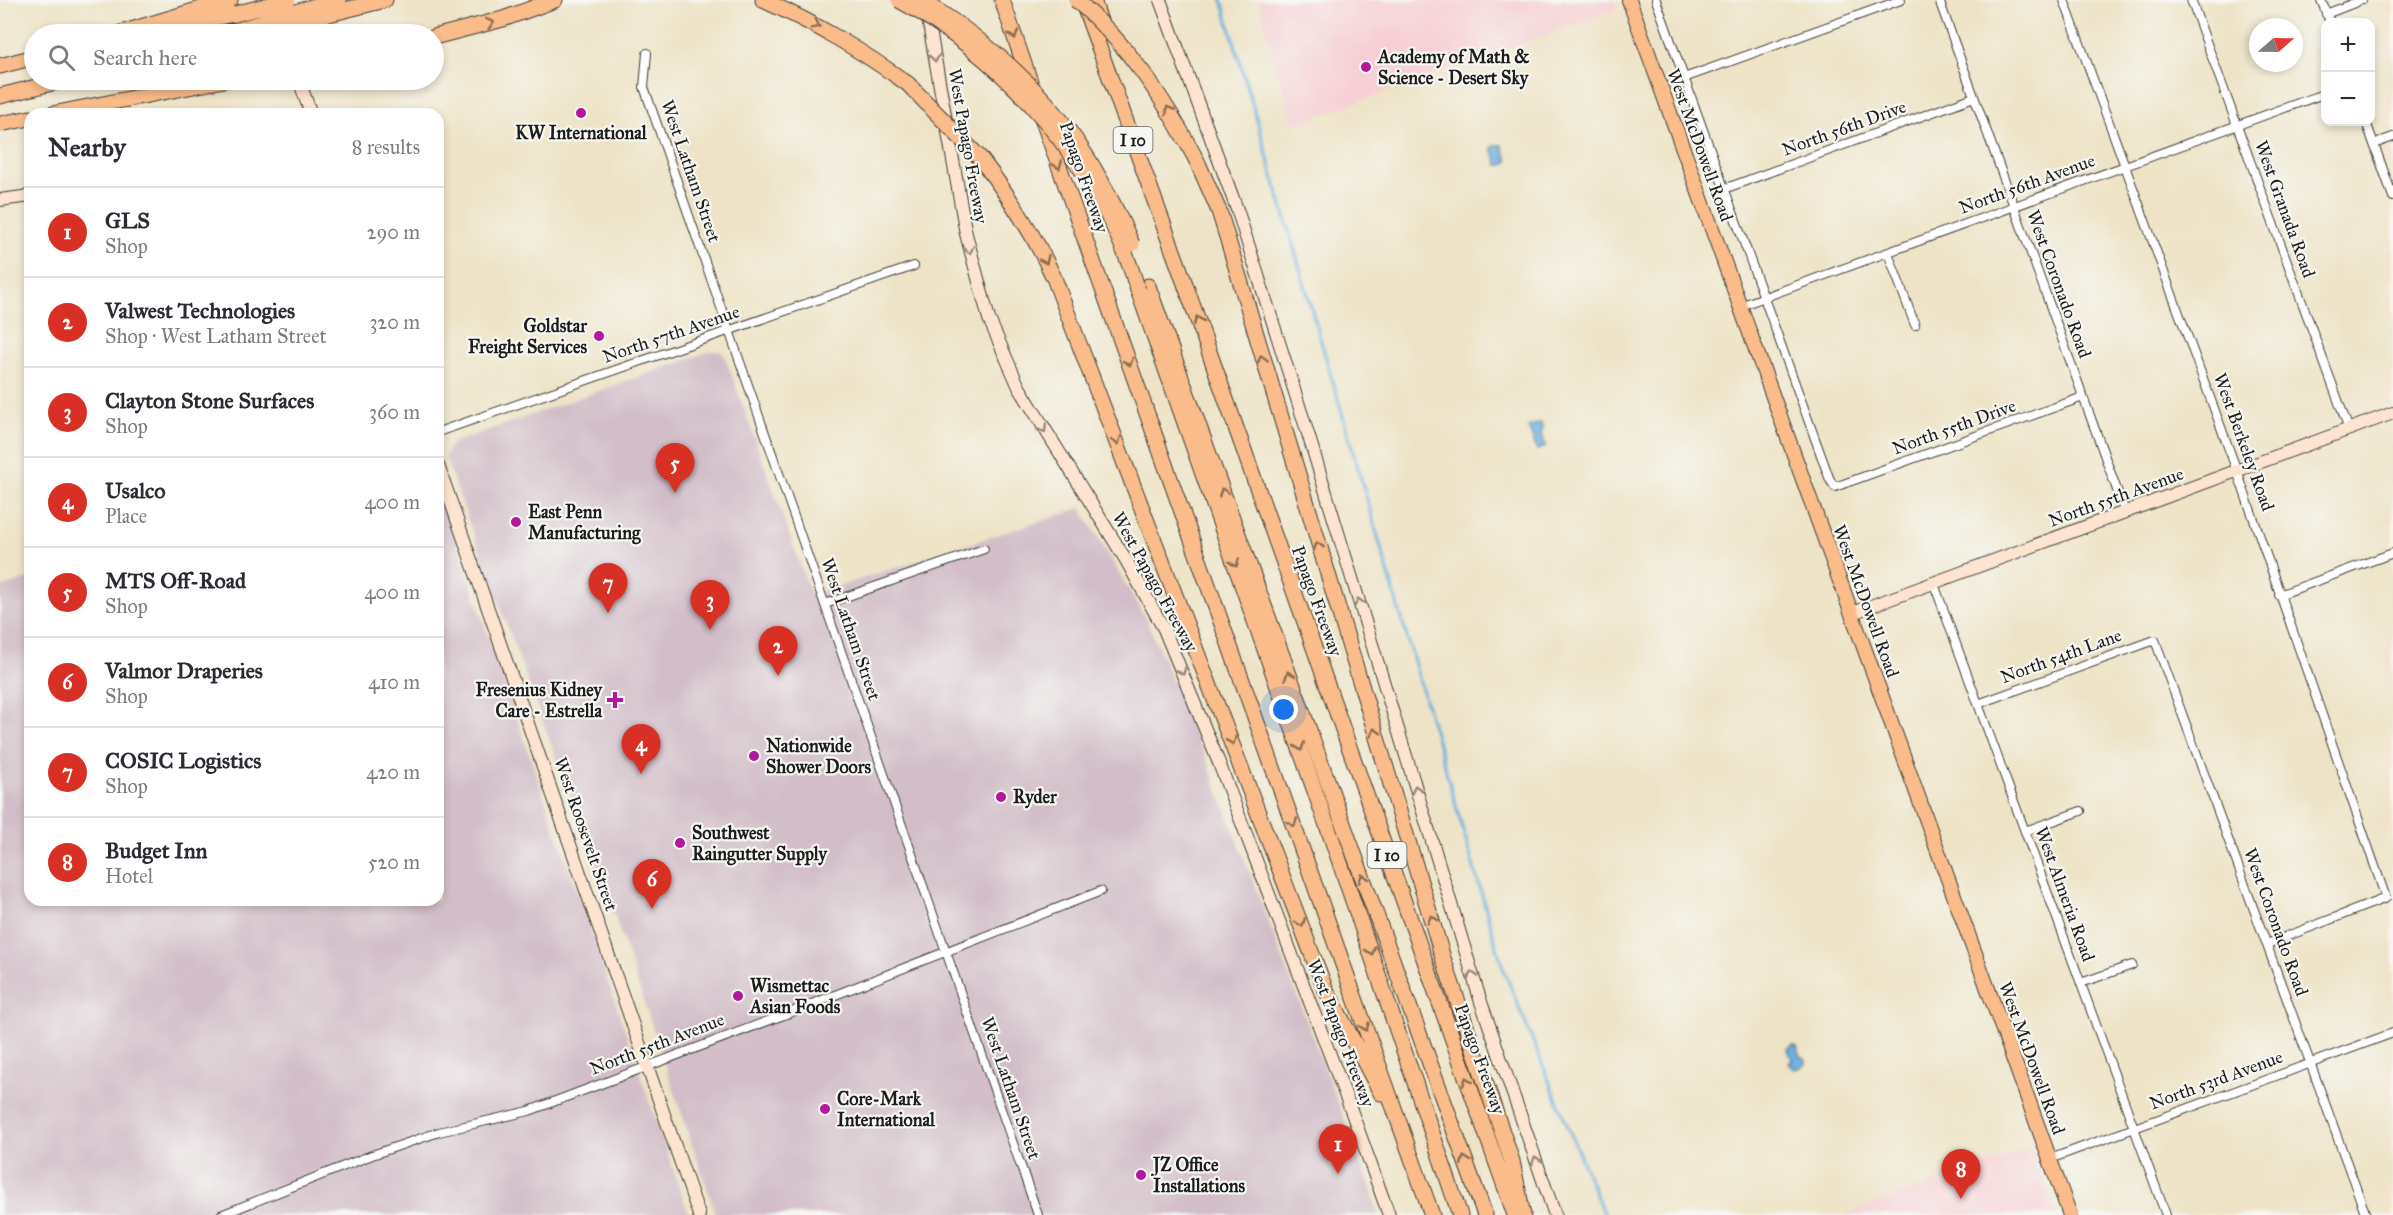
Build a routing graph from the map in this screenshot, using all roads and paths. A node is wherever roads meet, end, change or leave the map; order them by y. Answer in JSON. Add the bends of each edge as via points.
{"nodes":[{"id":1,"x":202,"y":0,"type":"edge"},
{"id":2,"x":270,"y":0,"type":"edge"},
{"id":3,"x":288,"y":0,"type":"edge"},
{"id":4,"x":339,"y":0,"type":"edge"},
{"id":5,"x":385,"y":0,"type":"edge"},
{"id":6,"x":555,"y":0,"type":"edge"},
{"id":7,"x":763,"y":0,"type":"edge"},
{"id":8,"x":899,"y":0,"type":"edge"},
{"id":9,"x":923,"y":0,"type":"edge"},
{"id":10,"x":1002,"y":0,"type":"edge"},
{"id":11,"x":1076,"y":0,"type":"edge"},
{"id":12,"x":1082,"y":0,"type":"edge"},
{"id":13,"x":1093,"y":0,"type":"edge"},
{"id":14,"x":1160,"y":0,"type":"edge"},
{"id":15,"x":1629,"y":0,"type":"edge"},
{"id":16,"x":1656,"y":0,"type":"edge"},
{"id":17,"x":1901,"y":0,"type":"edge"},
{"id":18,"x":1939,"y":0,"type":"edge"},
{"id":19,"x":2064,"y":0,"type":"edge"},
{"id":20,"x":2191,"y":0,"type":"edge"},
{"id":21,"x":2321,"y":0,"type":"edge"},
{"id":22,"x":2362,"y":0,"type":"edge"},
{"id":23,"x":233,"y":7,"type":"edge"},
{"id":24,"x":315,"y":12,"type":"junction"},
{"id":25,"x":2328,"y":18,"type":"edge"},
{"id":26,"x":141,"y":24,"type":"edge"},
{"id":27,"x":159,"y":24,"type":"edge"},
{"id":28,"x":167,"y":24,"type":"edge"},
{"id":29,"x":263,"y":24,"type":"edge"},
{"id":30,"x":279,"y":24,"type":"edge"},
{"id":31,"x":283,"y":24,"type":"edge"},
{"id":32,"x":444,"y":34,"type":"edge"},
{"id":33,"x":647,"y":53,"type":"dead end"},
{"id":34,"x":24,"y":60,"type":"edge"},
{"id":35,"x":0,"y":66,"type":"edge"},
{"id":36,"x":1684,"y":78,"type":"junction"},
{"id":37,"x":24,"y":90,"type":"edge"},
{"id":38,"x":173,"y":90,"type":"edge"},
{"id":39,"x":303,"y":90,"type":"edge"},
{"id":40,"x":2321,"y":94,"type":"edge"},
{"id":41,"x":0,"y":96,"type":"edge"},
{"id":42,"x":1974,"y":98,"type":"junction"},
{"id":43,"x":82,"y":108,"type":"edge"},
{"id":44,"x":309,"y":108,"type":"edge"},
{"id":45,"x":24,"y":119,"type":"edge"},
{"id":46,"x":0,"y":124,"type":"edge"},
{"id":47,"x":2236,"y":125,"type":"junction"},
{"id":48,"x":2367,"y":126,"type":"edge"},
{"id":49,"x":2393,"y":137,"type":"edge"},
{"id":50,"x":2374,"y":144,"type":"junction"},
{"id":51,"x":2124,"y":166,"type":"junction"},
{"id":52,"x":1724,"y":189,"type":"junction"},
{"id":53,"x":24,"y":197,"type":"edge"},
{"id":54,"x":2393,"y":197,"type":"edge"},
{"id":55,"x":0,"y":200,"type":"edge"},
{"id":56,"x":2014,"y":207,"type":"junction"},
{"id":57,"x":1888,"y":253,"type":"junction"},
{"id":58,"x":914,"y":266,"type":"dead end"},
{"id":59,"x":1184,"y":281,"type":"junction"},
{"id":60,"x":1143,"y":288,"type":"junction"},
{"id":61,"x":1764,"y":297,"type":"junction"},
{"id":62,"x":1740,"y":306,"type":"junction"},
{"id":63,"x":1915,"y":325,"type":"dead end"},
{"id":64,"x":729,"y":331,"type":"junction"},
{"id":65,"x":2083,"y":397,"type":"junction"},
{"id":66,"x":2393,"y":413,"type":"edge"},
{"id":67,"x":444,"y":430,"type":"edge"},
{"id":68,"x":2349,"y":430,"type":"junction"},
{"id":69,"x":2237,"y":471,"type":"junction"},
{"id":70,"x":444,"y":482,"type":"edge"},
{"id":71,"x":1835,"y":487,"type":"joint"},
{"id":72,"x":2125,"y":512,"type":"junction"},
{"id":73,"x":984,"y":549,"type":"dead end"},
{"id":74,"x":2393,"y":554,"type":"edge"},
{"id":75,"x":1934,"y":584,"type":"junction"},
{"id":76,"x":2279,"y":595,"type":"junction"},
{"id":77,"x":825,"y":604,"type":"junction"},
{"id":78,"x":1852,"y":613,"type":"junction"},
{"id":79,"x":2155,"y":640,"type":"joint"},
{"id":80,"x":1978,"y":704,"type":"junction"},
{"id":81,"x":2081,"y":811,"type":"dead end"},
{"id":82,"x":2025,"y":831,"type":"junction"},
{"id":83,"x":1101,"y":891,"type":"dead end"},
{"id":84,"x":2267,"y":944,"type":"junction"},
{"id":85,"x":946,"y":950,"type":"junction"},
{"id":86,"x":2133,"y":965,"type":"dead end"},
{"id":87,"x":2080,"y":983,"type":"junction"},
{"id":88,"x":2393,"y":1033,"type":"edge"},
{"id":89,"x":2312,"y":1063,"type":"junction"},
{"id":90,"x":647,"y":1067,"type":"junction"},
{"id":91,"x":2134,"y":1128,"type":"junction"},
{"id":92,"x":1406,"y":1140,"type":"junction"},
{"id":93,"x":2050,"y":1159,"type":"junction"},
{"id":94,"x":221,"y":1215,"type":"edge"},
{"id":95,"x":699,"y":1215,"type":"edge"},
{"id":96,"x":1038,"y":1215,"type":"edge"},
{"id":97,"x":1389,"y":1215,"type":"edge"},
{"id":98,"x":1432,"y":1215,"type":"edge"},
{"id":99,"x":1460,"y":1215,"type":"edge"},
{"id":100,"x":1485,"y":1215,"type":"edge"},
{"id":101,"x":1515,"y":1215,"type":"edge"},
{"id":102,"x":1523,"y":1215,"type":"edge"},
{"id":103,"x":1555,"y":1215,"type":"edge"},
{"id":104,"x":2070,"y":1215,"type":"edge"},
{"id":105,"x":2166,"y":1215,"type":"edge"},
{"id":106,"x":2366,"y":1215,"type":"edge"}],
"edges":[{"from":1,"to":26,"type":"highway"},
{"from":2,"to":30,"type":"main road"},
{"from":3,"to":23,"type":"highway","bridge":true},
{"from":4,"to":24,"type":"highway"},
{"from":5,"to":24,"type":"highway"},
{"from":32,"to":6,"type":"highway","one_way":true},
{"from":7,"to":92,"type":"highway","one_way":true,"bridge":true,"via":[[837,36],[908,84],[980,158],[1018,210],[1054,278],[1325,988]]},
{"from":8,"to":60,"type":"highway","bridge":true,"via":[[939,23],[995,68],[1054,132],[1110,221]]},
{"from":9,"to":60,"type":"highway","bridge":true,"via":[[1011,68],[1042,99],[1084,152],[1116,208]]},
{"from":9,"to":97,"type":"main road","name":"West Papago Freeway","one_way":true,"via":[[966,234],[988,318],[1019,387],[1164,629],[1224,774]]},
{"from":10,"to":92,"type":"highway","name":"Papago Freeway","one_way":true},
{"from":102,"to":11,"type":"highway","one_way":true,"bridge":true,"via":[[1512,1161],[1443,958],[1219,211],[1197,161],[1159,93],[1101,21]]},
{"from":12,"to":59,"type":"highway","name":"Papago Freeway","number":"I 10"},
{"from":13,"to":59,"type":"highway"},
{"from":103,"to":14,"type":"main road","one_way":true,"via":[[1480,999],[1238,212]]},
{"from":15,"to":62,"type":"main road","name":"West McDowell Road"},
{"from":16,"to":36,"type":"street","name":"West McDowell Road"},
{"from":17,"to":36,"type":"street"},
{"from":18,"to":42,"type":"street","name":"West Coronado Road"},
{"from":19,"to":51,"type":"street","name":"West Berkeley Road"},
{"from":20,"to":47,"type":"street","name":"West Granada Road"},
{"from":21,"to":25,"type":"street"},
{"from":22,"to":25,"type":"street"},
{"from":23,"to":27,"type":"highway"},
{"from":23,"to":28,"type":"highway"},
{"from":24,"to":29,"type":"highway","bridge":true},
{"from":24,"to":31,"type":"highway","bridge":true},
{"from":33,"to":64,"type":"street","name":"West Latham Street","via":[[644,87]]},
{"from":34,"to":35,"type":"highway"},
{"from":36,"to":52,"type":"street","name":"West McDowell Road"},
{"from":37,"to":41,"type":"highway"},
{"from":38,"to":43,"type":"highway"},
{"from":39,"to":44,"type":"main road"},
{"from":40,"to":47,"type":"street","name":"North 56th Avenue"},
{"from":42,"to":52,"type":"street","name":"North 56th Drive"},
{"from":42,"to":56,"type":"street","name":"West Coronado Road"},
{"from":45,"to":46,"type":"highway"},
{"from":47,"to":51,"type":"street","name":"North 56th Avenue"},
{"from":47,"to":68,"type":"street","name":"West Granada Road"},
{"from":48,"to":50,"type":"street"},
{"from":49,"to":50,"type":"street"},
{"from":50,"to":54,"type":"street"},
{"from":51,"to":56,"type":"street","name":"North 56th Avenue"},
{"from":51,"to":69,"type":"street","name":"West Berkeley Road"},
{"from":52,"to":61,"type":"street","name":"West McDowell Road"},
{"from":53,"to":55,"type":"main road"},
{"from":56,"to":57,"type":"street","name":"North 56th Avenue"},
{"from":56,"to":65,"type":"street","name":"West Coronado Road"},
{"from":57,"to":61,"type":"street","name":"North 56th Avenue"},
{"from":57,"to":63,"type":"street"},
{"from":58,"to":64,"type":"street","name":"North 57th Avenue"},
{"from":101,"to":59,"type":"highway","name":"Papago Freeway","number":"I 10","one_way":true},
{"from":60,"to":99,"type":"highway","one_way":true},
{"from":100,"to":60,"type":"highway","one_way":true},
{"from":61,"to":62,"type":"street","name":"North 56th Avenue"},
{"from":61,"to":71,"type":"street","name":"West McDowell Road"},
{"from":62,"to":78,"type":"main road","name":"West McDowell Road"},
{"from":64,"to":67,"type":"street","name":"North 57th Avenue"},
{"from":64,"to":77,"type":"street","name":"West Latham Street"},
{"from":65,"to":71,"type":"street","name":"North 55th Drive"},
{"from":65,"to":72,"type":"street","name":"West Coronado Road"},
{"from":66,"to":68,"type":"main road","name":"North 55th Avenue"},
{"from":68,"to":69,"type":"main road","name":"North 55th Avenue"},
{"from":69,"to":72,"type":"main road","name":"North 55th Avenue"},
{"from":69,"to":76,"type":"street","name":"West Berkeley Road"},
{"from":70,"to":90,"type":"main road","name":"West Roosevelt Street"},
{"from":72,"to":75,"type":"main road","name":"North 55th Avenue"},
{"from":73,"to":77,"type":"street"},
{"from":74,"to":76,"type":"street"},
{"from":75,"to":78,"type":"main road","name":"North 55th Avenue"},
{"from":75,"to":80,"type":"street","name":"West Almeria Road"},
{"from":76,"to":84,"type":"street","name":"West Berkeley Road","via":[[2386,898]]},
{"from":77,"to":85,"type":"street","name":"West Latham Street"},
{"from":78,"to":93,"type":"main road","name":"West McDowell Road"},
{"from":79,"to":80,"type":"street","name":"North 54th Lane"},
{"from":79,"to":84,"type":"street","name":"West Coronado Road"},
{"from":80,"to":82,"type":"street","name":"West Almeria Road"},
{"from":81,"to":82,"type":"street"},
{"from":82,"to":87,"type":"street","name":"West Almeria Road"},
{"from":83,"to":85,"type":"street","name":"North 55th Avenue"},
{"from":84,"to":89,"type":"street","name":"West Coronado Road"},
{"from":85,"to":90,"type":"street","name":"North 55th Avenue"},
{"from":85,"to":96,"type":"street","name":"West Latham Street"},
{"from":86,"to":87,"type":"street"},
{"from":87,"to":91,"type":"street","name":"West Almeria Road"},
{"from":88,"to":89,"type":"street","name":"North 53rd Avenue"},
{"from":89,"to":91,"type":"street","name":"North 53rd Avenue"},
{"from":89,"to":106,"type":"street","name":"West Coronado Road"},
{"from":90,"to":94,"type":"street","name":"North 55th Avenue","via":[[529,1111],[439,1132],[372,1155]]},
{"from":90,"to":95,"type":"main road","name":"West Roosevelt Street"},
{"from":91,"to":93,"type":"street","name":"North 53rd Avenue"},
{"from":91,"to":105,"type":"street","name":"West Almeria Road"},
{"from":92,"to":98,"type":"highway","name":"Papago Freeway"},
{"from":93,"to":104,"type":"main road","name":"West McDowell Road"}]}
